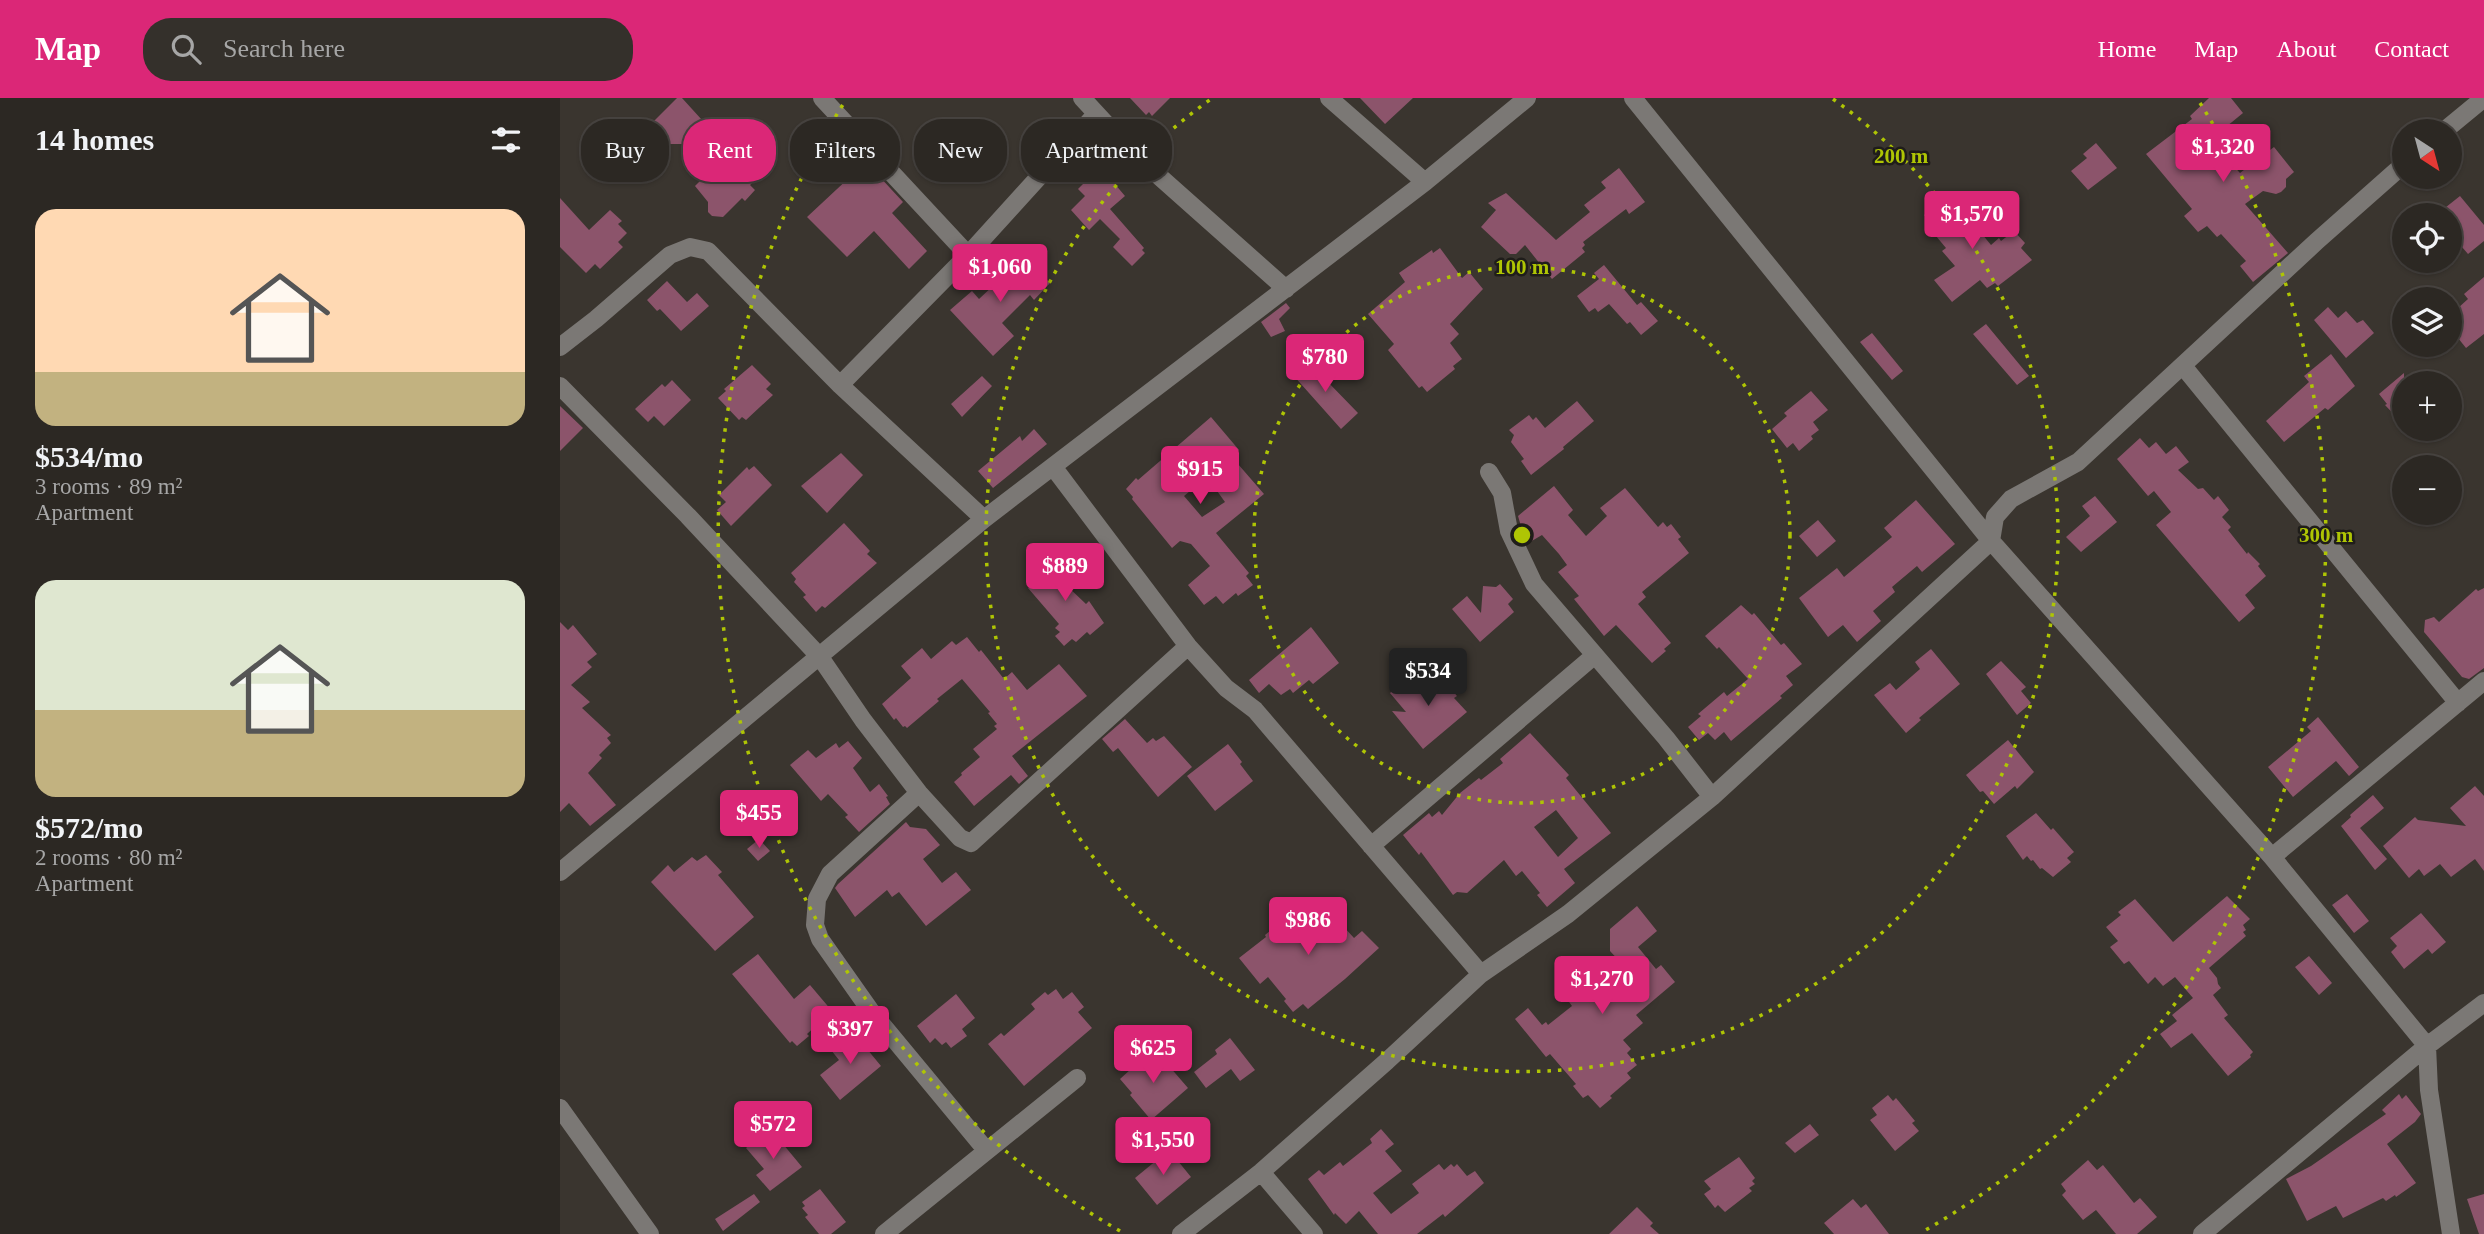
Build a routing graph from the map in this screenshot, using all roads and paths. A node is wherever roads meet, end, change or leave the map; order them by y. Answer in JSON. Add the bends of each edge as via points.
{"nodes":[{"id":1,"x":822,"y":98,"type":"edge"},
{"id":2,"x":1082,"y":98,"type":"edge"},
{"id":3,"x":1329,"y":98,"type":"edge"},
{"id":4,"x":1527,"y":98,"type":"edge"},
{"id":5,"x":1633,"y":98,"type":"edge"},
{"id":6,"x":2484,"y":98,"type":"edge"},
{"id":7,"x":1096,"y":114,"type":"junction"},
{"id":8,"x":2459,"y":119,"type":"edge"},
{"id":9,"x":2392,"y":175,"type":"edge"},
{"id":10,"x":1425,"y":181,"type":"junction"},
{"id":11,"x":968,"y":254,"type":"junction"},
{"id":12,"x":1286,"y":289,"type":"junction"},
{"id":13,"x":560,"y":347,"type":"edge"},
{"id":14,"x":2183,"y":366,"type":"junction"},
{"id":15,"x":840,"y":385,"type":"junction"},
{"id":16,"x":560,"y":386,"type":"edge"},
{"id":17,"x":1054,"y":468,"type":"junction"},
{"id":18,"x":1489,"y":472,"type":"dead end"},
{"id":19,"x":984,"y":519,"type":"junction"},
{"id":20,"x":1991,"y":541,"type":"junction"},
{"id":21,"x":1188,"y":646,"type":"junction"},
{"id":22,"x":1595,"y":655,"type":"junction"},
{"id":23,"x":820,"y":657,"type":"junction"},
{"id":24,"x":2484,"y":681,"type":"edge"},
{"id":25,"x":2458,"y":703,"type":"junction"},
{"id":26,"x":919,"y":793,"type":"junction"},
{"id":27,"x":1712,"y":797,"type":"junction"},
{"id":28,"x":1371,"y":846,"type":"junction"},
{"id":29,"x":2272,"y":857,"type":"junction"},
{"id":30,"x":560,"y":872,"type":"edge"},
{"id":31,"x":1481,"y":974,"type":"junction"},
{"id":32,"x":2484,"y":1003,"type":"edge"},
{"id":33,"x":2427,"y":1046,"type":"junction"},
{"id":34,"x":1077,"y":1079,"type":"dead end"},
{"id":35,"x":560,"y":1108,"type":"edge"},
{"id":36,"x":986,"y":1150,"type":"junction"},
{"id":37,"x":1261,"y":1172,"type":"junction"},
{"id":38,"x":650,"y":1234,"type":"edge"},
{"id":39,"x":884,"y":1234,"type":"edge"},
{"id":40,"x":1181,"y":1234,"type":"edge"},
{"id":41,"x":1314,"y":1234,"type":"edge"},
{"id":42,"x":2202,"y":1234,"type":"edge"},
{"id":43,"x":2451,"y":1234,"type":"edge"}],
"edges":[{"from":1,"to":11,"type":"street"},
{"from":2,"to":7,"type":"street"},
{"from":3,"to":10,"type":"street"},
{"from":4,"to":10,"type":"street"},
{"from":5,"to":20,"type":"street"},
{"from":6,"to":8,"type":"street"},
{"from":7,"to":11,"type":"street"},
{"from":7,"to":12,"type":"street","via":[[1133,153]]},
{"from":9,"to":14,"type":"street"},
{"from":10,"to":12,"type":"street"},
{"from":11,"to":15,"type":"street"},
{"from":12,"to":17,"type":"street"},
{"from":13,"to":15,"type":"street","via":[[670,255],[690,247],[708,251]]},
{"from":14,"to":20,"type":"street","via":[[2078,462],[2011,499],[1995,517]]},
{"from":14,"to":25,"type":"street"},
{"from":15,"to":19,"type":"street"},
{"from":16,"to":23,"type":"street"},
{"from":17,"to":19,"type":"street"},
{"from":17,"to":21,"type":"street"},
{"from":18,"to":22,"type":"street","via":[[1502,493],[1509,531],[1534,584]]},
{"from":19,"to":23,"type":"street"},
{"from":20,"to":27,"type":"street"},
{"from":20,"to":29,"type":"street"},
{"from":21,"to":26,"type":"street","via":[[971,843],[960,838]]},
{"from":21,"to":28,"type":"street","via":[[1226,688],[1255,710]]},
{"from":22,"to":27,"type":"street"},
{"from":22,"to":28,"type":"street"},
{"from":23,"to":26,"type":"street"},
{"from":23,"to":30,"type":"street"},
{"from":24,"to":25,"type":"street"},
{"from":25,"to":29,"type":"street"},
{"from":26,"to":36,"type":"street","via":[[830,874],[817,899],[816,925],[820,939],[870,1010]]},
{"from":27,"to":31,"type":"street","via":[[1568,914]]},
{"from":28,"to":31,"type":"street"},
{"from":29,"to":33,"type":"street"},
{"from":31,"to":37,"type":"street"},
{"from":32,"to":33,"type":"street"},
{"from":33,"to":42,"type":"street"},
{"from":33,"to":43,"type":"street","via":[[2429,1090]]},
{"from":34,"to":36,"type":"street"},
{"from":35,"to":38,"type":"street"},
{"from":36,"to":39,"type":"street"},
{"from":37,"to":40,"type":"street"},
{"from":37,"to":41,"type":"street"}]}
